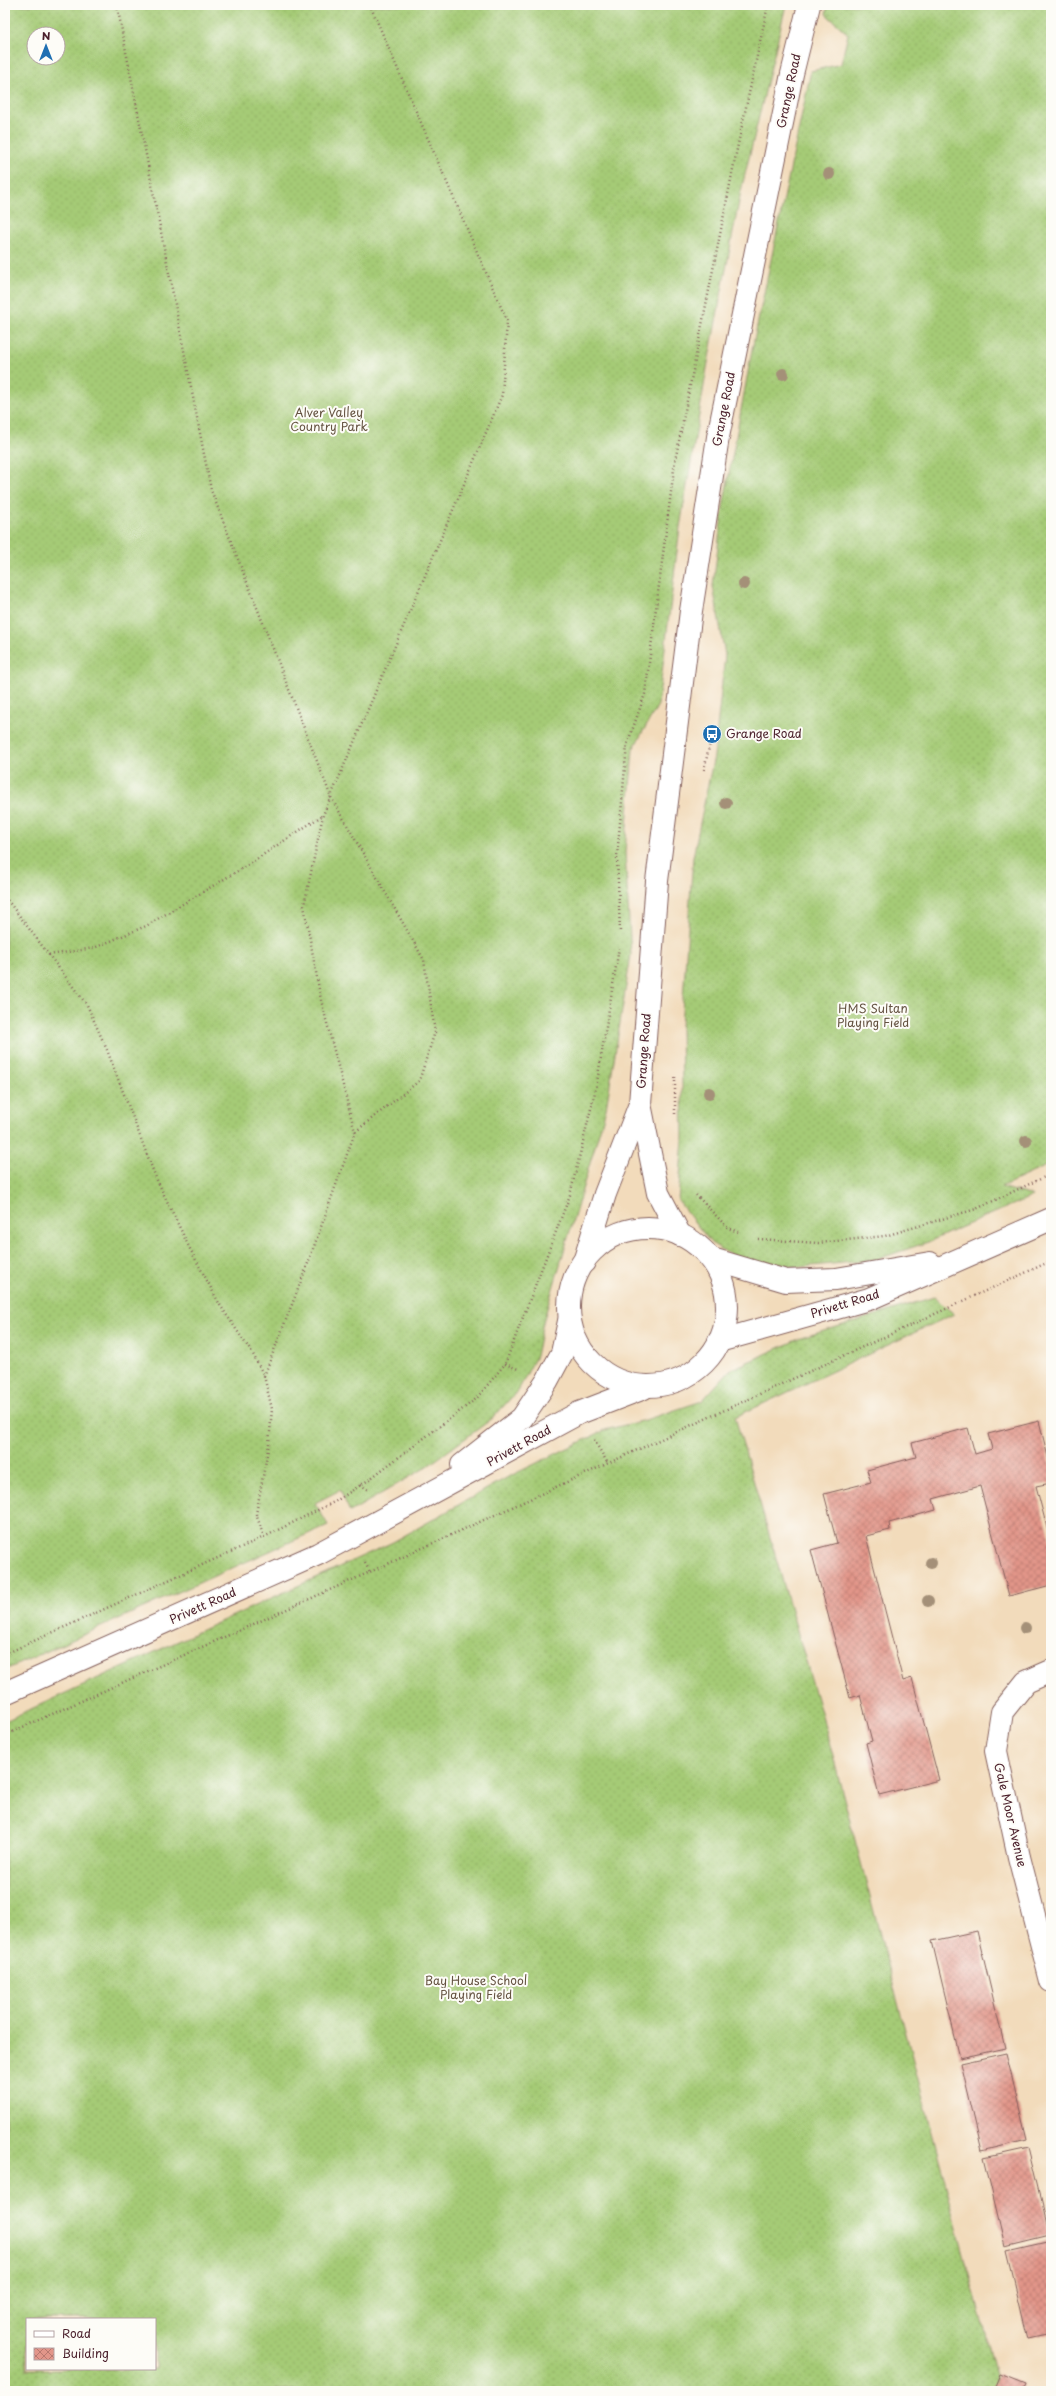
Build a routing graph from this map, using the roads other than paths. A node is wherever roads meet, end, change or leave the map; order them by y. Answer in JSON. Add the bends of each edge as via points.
{"nodes":[{"id":1,"x":809,"y":5,"type":"edge"},
{"id":2,"x":640,"y":1104,"type":"junction"},
{"id":3,"x":1051,"y":1219,"type":"edge"},
{"id":4,"x":680,"y":1235,"type":"junction"},
{"id":5,"x":967,"y":1257,"type":"junction"},
{"id":6,"x":712,"y":1259,"type":"junction"},
{"id":7,"x":584,"y":1262,"type":"junction"},
{"id":8,"x":570,"y":1319,"type":"junction"},
{"id":9,"x":720,"y":1341,"type":"junction"},
{"id":10,"x":644,"y":1388,"type":"junction"},
{"id":11,"x":398,"y":1512,"type":"junction"},
{"id":12,"x":1051,"y":1671,"type":"edge"},
{"id":13,"x":5,"y":1693,"type":"edge"},
{"id":14,"x":1051,"y":1981,"type":"edge"}],
"edges":[{"from":1,"to":2,"type":"main road","name":"Grange Road","via":[[792,74],[718,437],[693,596],[657,881]]},
{"from":2,"to":4,"type":"main road","name":"Grange Road","via":[[658,1193]]},
{"from":2,"to":7,"type":"main road","name":"Grange Road","via":[[605,1194]]},
{"from":3,"to":5,"type":"main road","name":"Privett Road"},
{"from":4,"to":6,"type":"main road","via":[[692,1240]]},
{"from":4,"to":7,"type":"main road","via":[[666,1230],[640,1228],[613,1236],[590,1252]]},
{"from":5,"to":6,"type":"main road","name":"Privett Road","via":[[836,1279],[786,1281]]},
{"from":5,"to":9,"type":"main road","name":"Privett Road","via":[[869,1299]]},
{"from":6,"to":9,"type":"main road","via":[[726,1290],[728,1318]]},
{"from":7,"to":8,"type":"main road","via":[[571,1284],[568,1312]]},
{"from":8,"to":10,"type":"main road","via":[[574,1339],[596,1368],[620,1383]]},
{"from":8,"to":11,"type":"main road","name":"Privett Road","via":[[562,1353],[522,1418],[430,1491]]},
{"from":9,"to":10,"type":"main road","via":[[716,1351],[696,1372],[671,1384]]},
{"from":10,"to":11,"type":"main road","name":"Privett Road","via":[[579,1413]]},
{"from":11,"to":13,"type":"main road","name":"Privett Road","via":[[318,1554]]},
{"from":12,"to":14,"type":"main road","name":"Gale Moor Avenue","via":[[1026,1682],[1002,1712],[996,1751],[1019,1858]]}]}
